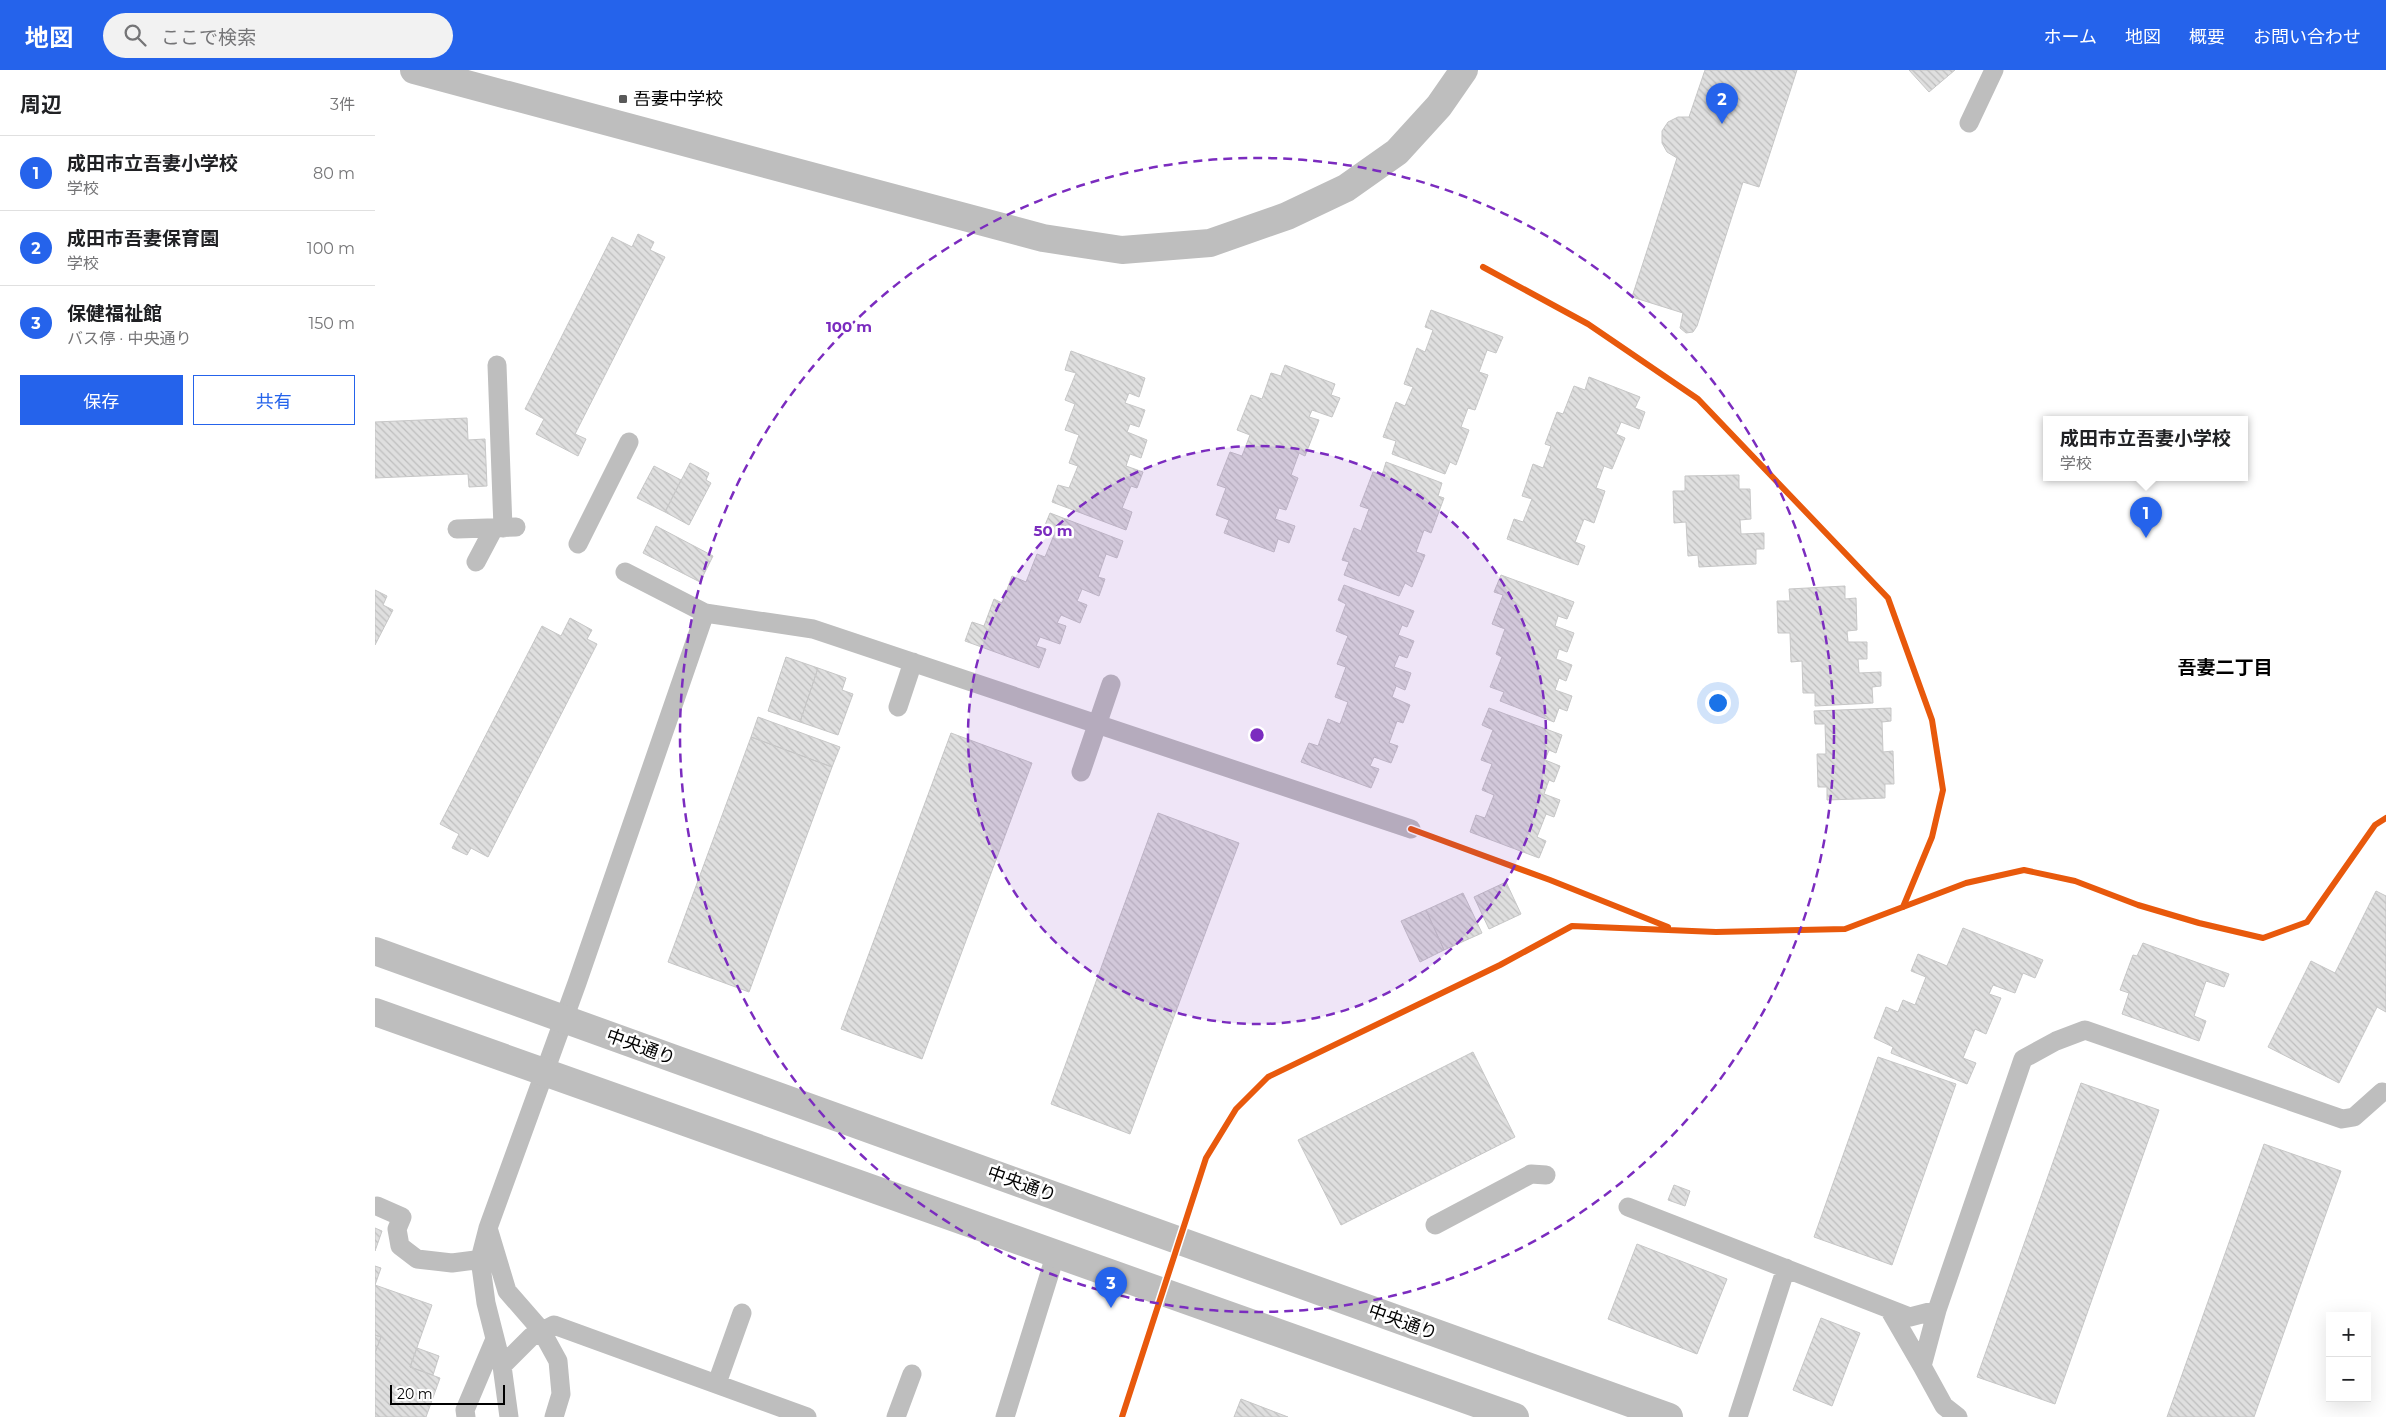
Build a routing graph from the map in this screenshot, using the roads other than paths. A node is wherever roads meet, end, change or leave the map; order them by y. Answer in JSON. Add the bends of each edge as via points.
{"nodes":[{"id":1,"x":414,"y":70,"type":"edge"},
{"id":2,"x":1464,"y":70,"type":"edge"},
{"id":3,"x":1994,"y":70,"type":"edge"},
{"id":4,"x":1969,"y":123,"type":"dead end"},
{"id":5,"x":497,"y":366,"type":"dead end"},
{"id":6,"x":629,"y":442,"type":"dead end"},
{"id":7,"x":504,"y":527,"type":"junction"},
{"id":8,"x":457,"y":529,"type":"dead end"},
{"id":9,"x":578,"y":544,"type":"dead end"},
{"id":10,"x":476,"y":562,"type":"dead end"},
{"id":11,"x":625,"y":572,"type":"dead end"},
{"id":12,"x":705,"y":613,"type":"junction"},
{"id":13,"x":913,"y":662,"type":"junction"},
{"id":14,"x":1111,"y":684,"type":"dead end"},
{"id":15,"x":898,"y":707,"type":"dead end"},
{"id":16,"x":1098,"y":724,"type":"junction"},
{"id":17,"x":1081,"y":772,"type":"dead end"},
{"id":18,"x":1411,"y":829,"type":"dead end"},
{"id":19,"x":375,"y":950,"type":"edge"},
{"id":20,"x":375,"y":1012,"type":"edge"},
{"id":21,"x":563,"y":1019,"type":"junction"},
{"id":22,"x":545,"y":1073,"type":"junction"},
{"id":23,"x":2382,"y":1092,"type":"dead end"},
{"id":24,"x":1546,"y":1176,"type":"dead end"},
{"id":25,"x":377,"y":1206,"type":"dead end"},
{"id":26,"x":1628,"y":1207,"type":"dead end"},
{"id":27,"x":1435,"y":1225,"type":"dead end"},
{"id":28,"x":1056,"y":1253,"type":"junction"},
{"id":29,"x":489,"y":1258,"type":"junction"},
{"id":30,"x":1787,"y":1268,"type":"junction"},
{"id":31,"x":1889,"y":1309,"type":"junction"},
{"id":32,"x":1937,"y":1310,"type":"junction"},
{"id":33,"x":742,"y":1313,"type":"dead end"},
{"id":34,"x":541,"y":1330,"type":"junction"},
{"id":35,"x":495,"y":1339,"type":"junction"},
{"id":36,"x":502,"y":1366,"type":"junction"},
{"id":37,"x":1922,"y":1366,"type":"junction"},
{"id":38,"x":912,"y":1374,"type":"dead end"},
{"id":39,"x":717,"y":1383,"type":"junction"},
{"id":40,"x":466,"y":1417,"type":"edge"},
{"id":41,"x":509,"y":1417,"type":"edge"},
{"id":42,"x":554,"y":1417,"type":"edge"},
{"id":43,"x":807,"y":1417,"type":"edge"},
{"id":44,"x":896,"y":1417,"type":"edge"},
{"id":45,"x":1005,"y":1417,"type":"edge"},
{"id":46,"x":1515,"y":1417,"type":"edge"},
{"id":47,"x":1669,"y":1417,"type":"edge"},
{"id":48,"x":1738,"y":1417,"type":"edge"},
{"id":49,"x":1958,"y":1417,"type":"edge"}],
"edges":[{"from":1,"to":2,"type":"street","via":[[1043,238],[1122,250],[1210,243],[1287,216],[1346,188],[1397,152],[1439,106]]},
{"from":3,"to":4,"type":"lane"},
{"from":5,"to":7,"type":"lane"},
{"from":6,"to":9,"type":"lane"},
{"from":7,"to":8,"type":"lane"},
{"from":7,"to":10,"type":"lane"},
{"from":11,"to":12,"type":"lane"},
{"from":12,"to":13,"type":"lane","via":[[813,628]]},
{"from":12,"to":21,"type":"lane"},
{"from":13,"to":15,"type":"lane"},
{"from":13,"to":16,"type":"lane"},
{"from":14,"to":16,"type":"lane"},
{"from":16,"to":17,"type":"lane"},
{"from":16,"to":18,"type":"lane"},
{"from":19,"to":21,"type":"street","name":"中央通り"},
{"from":20,"to":22,"type":"street"},
{"from":21,"to":22,"type":"lane"},
{"from":21,"to":47,"type":"street","name":"中央通り"},
{"from":22,"to":28,"type":"street"},
{"from":22,"to":29,"type":"lane","via":[[488,1228]]},
{"from":23,"to":32,"type":"lane","via":[[2354,1117],[2342,1119],[2085,1030],[2056,1040],[2023,1059]]},
{"from":24,"to":27,"type":"lane","via":[[1531,1174]]},
{"from":25,"to":29,"type":"lane","via":[[402,1216],[397,1229],[399,1246],[417,1259],[452,1263]]},
{"from":26,"to":30,"type":"lane"},
{"from":28,"to":45,"type":"lane"},
{"from":28,"to":46,"type":"street"},
{"from":29,"to":34,"type":"lane","via":[[507,1292]]},
{"from":29,"to":35,"type":"lane","via":[[486,1303]]},
{"from":30,"to":31,"type":"lane"},
{"from":30,"to":48,"type":"lane"},
{"from":31,"to":32,"type":"lane","via":[[1909,1317]]},
{"from":31,"to":37,"type":"lane"},
{"from":32,"to":37,"type":"lane"},
{"from":33,"to":39,"type":"lane"},
{"from":34,"to":36,"type":"lane"},
{"from":34,"to":39,"type":"lane","via":[[554,1325]]},
{"from":34,"to":42,"type":"lane","via":[[558,1361],[561,1394]]},
{"from":35,"to":36,"type":"lane"},
{"from":35,"to":40,"type":"lane","via":[[465,1410]]},
{"from":36,"to":41,"type":"lane"},
{"from":37,"to":49,"type":"lane","via":[[1944,1406]]},
{"from":38,"to":44,"type":"lane"},
{"from":39,"to":43,"type":"lane"}]}
